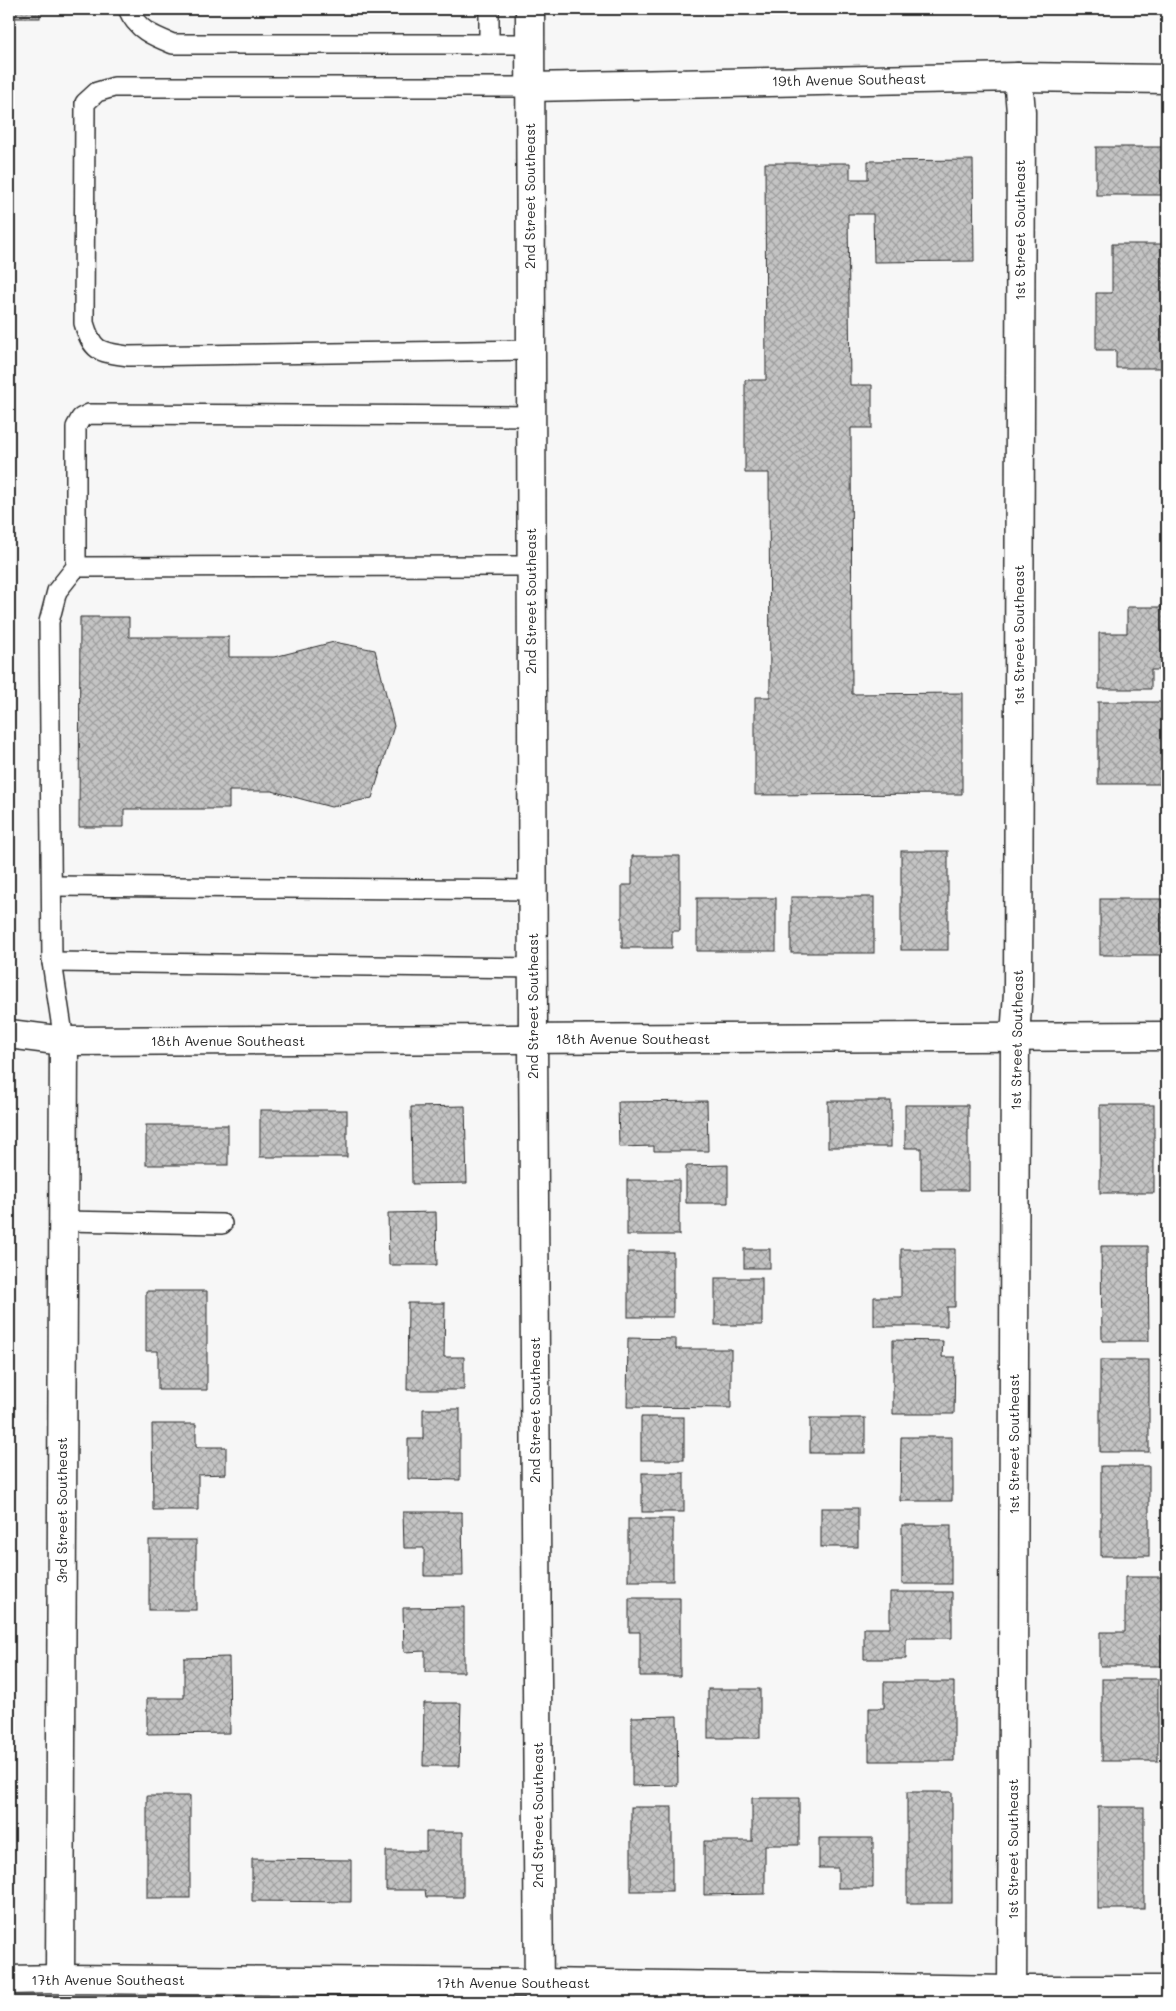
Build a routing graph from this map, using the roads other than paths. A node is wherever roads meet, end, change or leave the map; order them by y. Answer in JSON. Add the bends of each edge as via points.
{"nodes":[{"id":1,"x":128,"y":9,"type":"edge"},
{"id":2,"x":488,"y":9,"type":"edge"},
{"id":3,"x":530,"y":9,"type":"edge"},
{"id":4,"x":489,"y":44,"type":"junction"},
{"id":5,"x":530,"y":44,"type":"junction"},
{"id":6,"x":1018,"y":77,"type":"junction"},
{"id":7,"x":1167,"y":78,"type":"edge"},
{"id":8,"x":530,"y":87,"type":"junction"},
{"id":9,"x":531,"y":350,"type":"junction"},
{"id":10,"x":531,"y":416,"type":"junction"},
{"id":11,"x":531,"y":566,"type":"junction"},
{"id":12,"x":76,"y":568,"type":"junction"},
{"id":13,"x":52,"y":886,"type":"junction"},
{"id":14,"x":533,"y":890,"type":"junction"},
{"id":15,"x":52,"y":962,"type":"junction"},
{"id":16,"x":533,"y":968,"type":"junction"},
{"id":17,"x":9,"y":1034,"type":"edge"},
{"id":18,"x":1015,"y":1036,"type":"junction"},
{"id":19,"x":1167,"y":1036,"type":"edge"},
{"id":20,"x":533,"y":1040,"type":"junction"},
{"id":21,"x":64,"y":1041,"type":"junction"},
{"id":22,"x":63,"y":1221,"type":"junction"},
{"id":23,"x":222,"y":1224,"type":"dead end"},
{"id":24,"x":60,"y":1979,"type":"junction"},
{"id":25,"x":9,"y":1980,"type":"edge"},
{"id":26,"x":1167,"y":1990,"type":"edge"},
{"id":27,"x":539,"y":1992,"type":"edge"},
{"id":28,"x":1012,"y":1996,"type":"edge"}],
"edges":[{"from":1,"to":4,"type":"lane","via":[[132,18],[151,36],[173,44]]},
{"from":2,"to":4,"type":"lane"},
{"from":3,"to":5,"type":"street","name":"2nd Street Southeast"},
{"from":4,"to":5,"type":"lane"},
{"from":5,"to":8,"type":"street","name":"2nd Street Southeast"},
{"from":6,"to":7,"type":"street","name":"19th Avenue Southeast"},
{"from":6,"to":8,"type":"street","name":"19th Avenue Southeast"},
{"from":6,"to":18,"type":"street","name":"1st Street Southeast","via":[[1018,983]]},
{"from":8,"to":9,"type":"street","name":"2nd Street Southeast"},
{"from":8,"to":9,"type":"lane","via":[[114,87],[97,92],[85,103],[84,323],[90,342],[103,352],[129,356]]},
{"from":9,"to":10,"type":"street","name":"2nd Street Southeast"},
{"from":10,"to":11,"type":"street","name":"2nd Street Southeast"},
{"from":10,"to":12,"type":"lane","via":[[89,414],[81,418],[76,427]]},
{"from":11,"to":12,"type":"lane"},
{"from":11,"to":14,"type":"street","name":"2nd Street Southeast"},
{"from":12,"to":13,"type":"lane","via":[[57,591],[48,622]]},
{"from":13,"to":14,"type":"lane"},
{"from":13,"to":15,"type":"lane"},
{"from":14,"to":16,"type":"street","name":"2nd Street Southeast"},
{"from":15,"to":16,"type":"lane"},
{"from":15,"to":21,"type":"lane"},
{"from":16,"to":20,"type":"street","name":"2nd Street Southeast"},
{"from":17,"to":21,"type":"street","name":"18th Avenue Southeast"},
{"from":18,"to":19,"type":"street","name":"18th Avenue Southeast"},
{"from":18,"to":20,"type":"street","name":"18th Avenue Southeast"},
{"from":18,"to":28,"type":"street","name":"1st Street Southeast"},
{"from":20,"to":21,"type":"street","name":"18th Avenue Southeast"},
{"from":20,"to":27,"type":"street","name":"2nd Street Southeast"},
{"from":21,"to":22,"type":"street","name":"3rd Street Southeast"},
{"from":22,"to":23,"type":"lane"},
{"from":22,"to":24,"type":"street","name":"3rd Street Southeast"},
{"from":24,"to":25,"type":"street","name":"17th Avenue Southeast"},
{"from":24,"to":27,"type":"street","name":"17th Avenue Southeast"},
{"from":26,"to":28,"type":"street","name":"17th Avenue Southeast"},
{"from":27,"to":28,"type":"street","name":"17th Avenue Southeast"}]}
